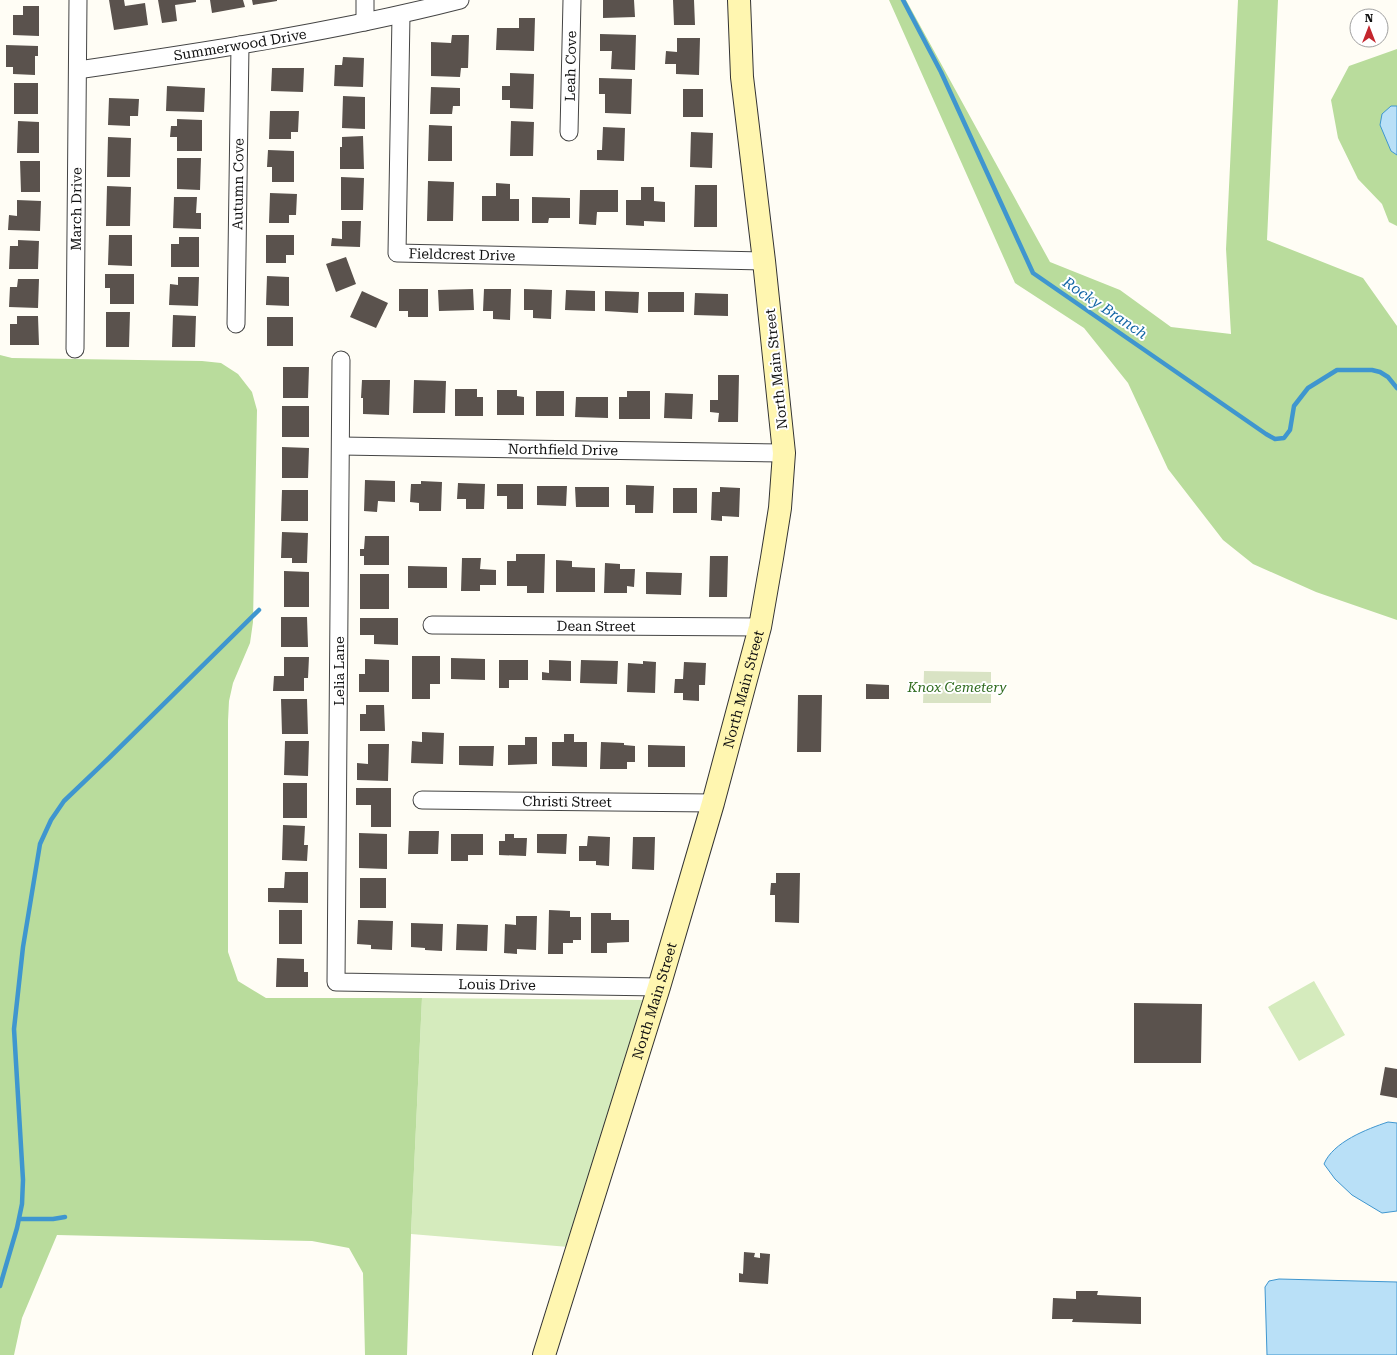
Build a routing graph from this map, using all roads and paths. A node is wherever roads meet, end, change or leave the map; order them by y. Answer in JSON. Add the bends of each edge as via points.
{"nodes":[{"id":1,"x":78,"y":0,"type":"edge"},
{"id":2,"x":365,"y":0,"type":"edge"},
{"id":3,"x":460,"y":0,"type":"edge"},
{"id":4,"x":572,"y":0,"type":"edge"},
{"id":5,"x":739,"y":0,"type":"edge"},
{"id":6,"x":400,"y":15,"type":"junction"},
{"id":7,"x":365,"y":22,"type":"junction"},
{"id":8,"x":240,"y":45,"type":"junction"},
{"id":9,"x":78,"y":70,"type":"junction"},
{"id":10,"x":569,"y":132,"type":"dead end"},
{"id":11,"x":764,"y":261,"type":"junction"},
{"id":12,"x":236,"y":324,"type":"dead end"},
{"id":13,"x":75,"y":349,"type":"dead end"},
{"id":14,"x":341,"y":360,"type":"dead end"},
{"id":15,"x":341,"y":446,"type":"junction"},
{"id":16,"x":784,"y":453,"type":"junction"},
{"id":17,"x":432,"y":625,"type":"dead end"},
{"id":18,"x":760,"y":627,"type":"junction"},
{"id":19,"x":422,"y":800,"type":"dead end"},
{"id":20,"x":713,"y":803,"type":"junction"},
{"id":21,"x":336,"y":982,"type":"joint"},
{"id":22,"x":659,"y":987,"type":"junction"},
{"id":23,"x":544,"y":1355,"type":"edge"}],
"edges":[{"from":1,"to":9,"type":"street","name":"March Drive"},
{"from":2,"to":7,"type":"street"},
{"from":3,"to":6,"type":"street","name":"Summerwood Drive"},
{"from":4,"to":10,"type":"street","name":"Leah Cove"},
{"from":5,"to":11,"type":"street","name":"North Main Street","via":[[742,77]]},
{"from":6,"to":7,"type":"street","name":"Summerwood Drive"},
{"from":6,"to":11,"type":"street","name":"Fieldcrest Drive","via":[[397,253]]},
{"from":7,"to":8,"type":"street","name":"Summerwood Drive"},
{"from":8,"to":9,"type":"street","name":"Summerwood Drive"},
{"from":8,"to":12,"type":"street","name":"Autumn Cove"},
{"from":9,"to":13,"type":"street","name":"March Drive"},
{"from":11,"to":16,"type":"street","name":"North Main Street"},
{"from":14,"to":15,"type":"street","name":"Lelia Lane"},
{"from":15,"to":16,"type":"street","name":"Northfield Drive"},
{"from":15,"to":21,"type":"street","name":"Lelia Lane"},
{"from":16,"to":18,"type":"street","name":"North Main Street","via":[[780,508]]},
{"from":17,"to":18,"type":"street","name":"Dean Street"},
{"from":18,"to":20,"type":"street","name":"North Main Street"},
{"from":19,"to":20,"type":"street","name":"Christi Street"},
{"from":20,"to":22,"type":"street","name":"North Main Street"},
{"from":21,"to":22,"type":"street","name":"Louis Drive"},
{"from":22,"to":23,"type":"street","name":"North Main Street"}]}
